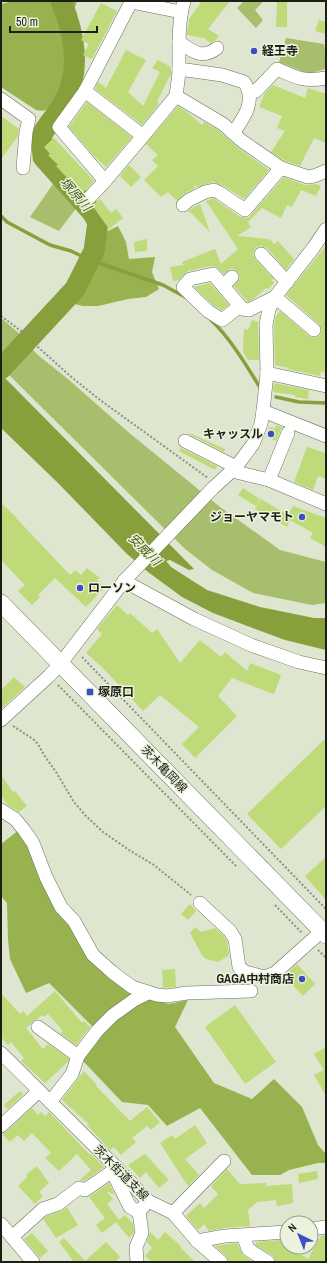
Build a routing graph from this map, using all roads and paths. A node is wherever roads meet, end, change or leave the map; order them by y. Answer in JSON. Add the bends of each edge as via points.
{"nodes":[{"id":1,"x":183,"y":6,"type":"edge"},
{"id":2,"x":179,"y":42,"type":"junction"},
{"id":3,"x":217,"y":48,"type":"dead end"},
{"id":4,"x":179,"y":69,"type":"junction"},
{"id":5,"x":326,"y":78,"type":"edge"},
{"id":6,"x":86,"y":91,"type":"junction"},
{"id":7,"x":250,"y":92,"type":"junction"},
{"id":8,"x":176,"y":96,"type":"junction"},
{"id":9,"x":1,"y":99,"type":"edge"},
{"id":10,"x":233,"y":133,"type":"junction"},
{"id":11,"x":143,"y":136,"type":"junction"},
{"id":12,"x":23,"y":168,"type":"dead end"},
{"id":13,"x":281,"y":168,"type":"junction"},
{"id":14,"x":326,"y":171,"type":"edge"},
{"id":15,"x":105,"y":181,"type":"junction"},
{"id":16,"x":89,"y":198,"type":"dead end"},
{"id":17,"x":183,"y":205,"type":"dead end"},
{"id":18,"x":326,"y":229,"type":"edge"},
{"id":19,"x":261,"y":254,"type":"dead end"},
{"id":20,"x":232,"y":277,"type":"dead end"},
{"id":21,"x":287,"y":282,"type":"junction"},
{"id":22,"x":223,"y":286,"type":"junction"},
{"id":23,"x":275,"y":297,"type":"junction"},
{"id":24,"x":240,"y":306,"type":"junction"},
{"id":25,"x":1,"y":316,"type":"edge"},
{"id":26,"x":314,"y":330,"type":"dead end"},
{"id":27,"x":267,"y":373,"type":"junction"},
{"id":28,"x":320,"y":389,"type":"edge"},
{"id":29,"x":263,"y":411,"type":"junction"},
{"id":30,"x":288,"y":433,"type":"dead end"},
{"id":31,"x":326,"y":436,"type":"edge"},
{"id":32,"x":185,"y":441,"type":"dead end"},
{"id":33,"x":234,"y":469,"type":"junction"},
{"id":34,"x":269,"y":480,"type":"junction"},
{"id":35,"x":215,"y":486,"type":"junction"},
{"id":36,"x":326,"y":504,"type":"edge"},
{"id":37,"x":124,"y":582,"type":"junction"},
{"id":38,"x":1,"y":603,"type":"edge"},
{"id":39,"x":83,"y":658,"type":"dead end"},
{"id":40,"x":61,"y":663,"type":"junction"},
{"id":41,"x":326,"y":668,"type":"edge"},
{"id":42,"x":57,"y":684,"type":"dead end"},
{"id":43,"x":1,"y":719,"type":"edge"},
{"id":44,"x":1,"y":810,"type":"edge"},
{"id":45,"x":238,"y":868,"type":"dead end"},
{"id":46,"x":200,"y":903,"type":"joint"},
{"id":47,"x":274,"y":904,"type":"dead end"},
{"id":48,"x":326,"y":908,"type":"edge"},
{"id":49,"x":320,"y":936,"type":"edge"},
{"id":50,"x":326,"y":958,"type":"edge"},
{"id":51,"x":251,"y":991,"type":"dead end"},
{"id":52,"x":148,"y":993,"type":"junction"},
{"id":53,"x":38,"y":1027,"type":"dead end"},
{"id":54,"x":1,"y":1053,"type":"edge"},
{"id":55,"x":78,"y":1056,"type":"junction"},
{"id":56,"x":39,"y":1091,"type":"junction"},
{"id":57,"x":50,"y":1102,"type":"junction"},
{"id":58,"x":1,"y":1126,"type":"edge"},
{"id":59,"x":224,"y":1161,"type":"dead end"},
{"id":60,"x":115,"y":1169,"type":"junction"},
{"id":61,"x":148,"y":1201,"type":"junction"},
{"id":62,"x":139,"y":1212,"type":"junction"},
{"id":63,"x":173,"y":1213,"type":"junction"},
{"id":64,"x":1,"y":1224,"type":"edge"},
{"id":65,"x":279,"y":1233,"type":"edge"},
{"id":66,"x":243,"y":1235,"type":"junction"},
{"id":67,"x":12,"y":1237,"type":"junction"},
{"id":68,"x":198,"y":1241,"type":"junction"},
{"id":69,"x":33,"y":1262,"type":"edge"},
{"id":70,"x":136,"y":1262,"type":"edge"},
{"id":71,"x":221,"y":1262,"type":"edge"},
{"id":72,"x":268,"y":1262,"type":"edge"}],
"edges":[{"from":1,"to":2,"type":"street"},
{"from":1,"to":6,"type":"street","via":[[131,2]]},
{"from":2,"to":3,"type":"street","via":[[200,54],[208,54]]},
{"from":2,"to":4,"type":"street"},
{"from":4,"to":7,"type":"street","via":[[236,78],[244,82]]},
{"from":4,"to":8,"type":"street"},
{"from":5,"to":7,"type":"street","via":[[313,81],[298,79],[277,69],[256,91]]},
{"from":6,"to":11,"type":"street"},
{"from":6,"to":15,"type":"street","via":[[59,127]]},
{"from":7,"to":10,"type":"street","via":[[245,116]]},
{"from":8,"to":10,"type":"street","via":[[223,124]]},
{"from":8,"to":11,"type":"street"},
{"from":9,"to":12,"type":"street","via":[[29,119]]},
{"from":10,"to":13,"type":"street"},
{"from":11,"to":15,"type":"street"},
{"from":13,"to":14,"type":"street","via":[[308,177]]},
{"from":13,"to":17,"type":"street","via":[[245,210],[214,190],[205,192]]},
{"from":15,"to":16,"type":"street"},
{"from":18,"to":21,"type":"street"},
{"from":19,"to":21,"type":"street"},
{"from":20,"to":22,"type":"street"},
{"from":21,"to":23,"type":"street"},
{"from":22,"to":24,"type":"street"},
{"from":22,"to":24,"type":"street","via":[[213,274],[190,279],[183,286],[208,311],[222,320]]},
{"from":23,"to":24,"type":"street","via":[[248,310]]},
{"from":23,"to":26,"type":"street"},
{"from":23,"to":27,"type":"street","via":[[269,309],[266,325]]},
{"from":25,"to":35,"type":"path","via":[[21,331],[30,329],[38,335],[38,347],[69,375]]},
{"from":27,"to":28,"type":"street"},
{"from":27,"to":29,"type":"street"},
{"from":29,"to":31,"type":"street"},
{"from":29,"to":33,"type":"street","via":[[253,444]]},
{"from":30,"to":34,"type":"street"},
{"from":32,"to":33,"type":"street"},
{"from":33,"to":34,"type":"street"},
{"from":33,"to":35,"type":"street"},
{"from":34,"to":36,"type":"street"},
{"from":35,"to":37,"type":"street"},
{"from":37,"to":40,"type":"street"},
{"from":37,"to":41,"type":"street","via":[[194,619],[251,645],[299,662]]},
{"from":38,"to":40,"type":"main road","name":"茨木亀岡線"},
{"from":39,"to":48,"type":"path"},
{"from":40,"to":43,"type":"street"},
{"from":40,"to":49,"type":"main road","name":"茨木亀岡線"},
{"from":42,"to":45,"type":"path"},
{"from":43,"to":46,"type":"path","via":[[33,739],[74,802],[104,832],[154,865]]},
{"from":44,"to":52,"type":"street","via":[[15,819],[33,843],[46,877],[93,956],[132,987]]},
{"from":46,"to":49,"type":"street","via":[[230,931],[235,939],[239,967],[245,972],[269,976]]},
{"from":47,"to":49,"type":"path"},
{"from":49,"to":50,"type":"path"},
{"from":51,"to":52,"type":"street","via":[[167,996]]},
{"from":52,"to":55,"type":"street","via":[[113,1015]]},
{"from":53,"to":55,"type":"street"},
{"from":54,"to":56,"type":"street","name":"茨木街道支線"},
{"from":55,"to":57,"type":"street","via":[[72,1074]]},
{"from":56,"to":57,"type":"street","name":"茨木街道支線"},
{"from":56,"to":58,"type":"street"},
{"from":57,"to":60,"type":"street","name":"茨木街道支線"},
{"from":59,"to":63,"type":"street"},
{"from":60,"to":61,"type":"street","name":"茨木街道支線"},
{"from":60,"to":62,"type":"street","via":[[130,1207]]},
{"from":60,"to":67,"type":"street","via":[[85,1190],[79,1188],[58,1204],[43,1209]]},
{"from":61,"to":62,"type":"street"},
{"from":61,"to":63,"type":"street","name":"茨木街道支線"},
{"from":62,"to":70,"type":"street","via":[[142,1233],[136,1247]]},
{"from":63,"to":68,"type":"street","name":"茨木街道支線"},
{"from":64,"to":67,"type":"street"},
{"from":65,"to":66,"type":"street"},
{"from":66,"to":68,"type":"street"},
{"from":66,"to":72,"type":"street","via":[[248,1248]]},
{"from":67,"to":69,"type":"street"},
{"from":68,"to":71,"type":"street","name":"茨木街道支線"}]}
